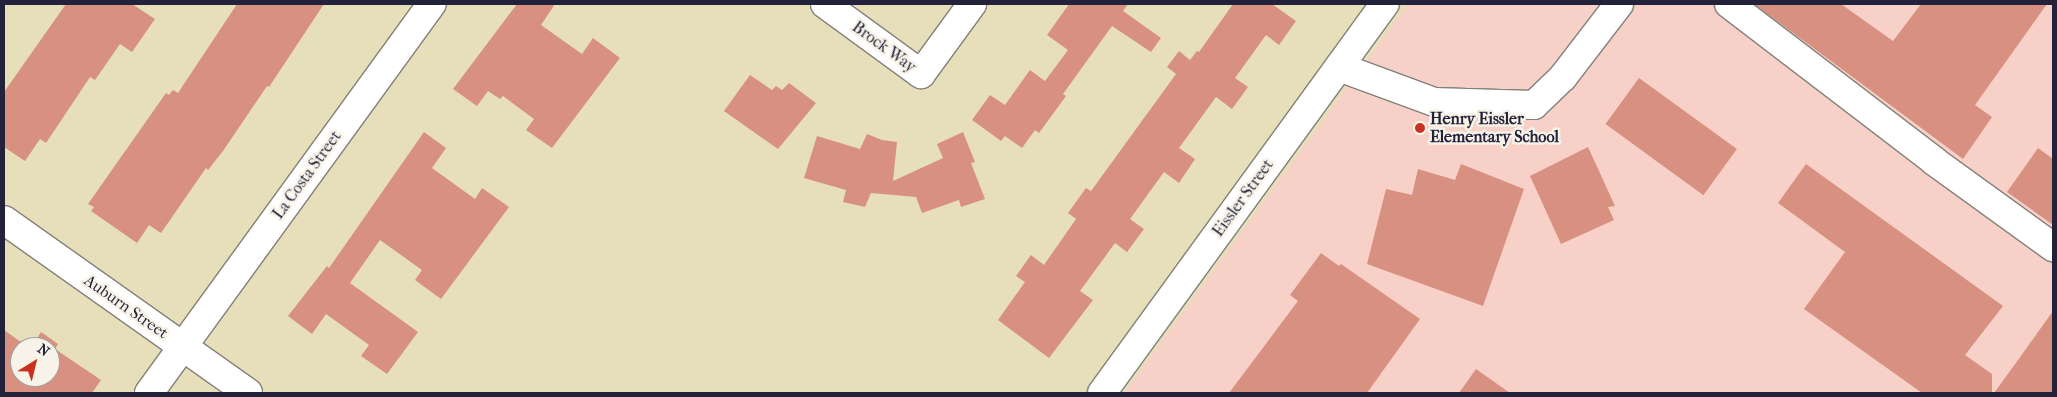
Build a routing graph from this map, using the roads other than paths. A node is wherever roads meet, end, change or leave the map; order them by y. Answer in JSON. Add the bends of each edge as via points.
{"nodes":[{"id":1,"x":432,"y":4,"type":"edge"},
{"id":2,"x":824,"y":4,"type":"edge"},
{"id":3,"x":972,"y":4,"type":"edge"},
{"id":4,"x":1385,"y":4,"type":"edge"},
{"id":5,"x":1619,"y":4,"type":"edge"},
{"id":6,"x":1729,"y":4,"type":"edge"},
{"id":7,"x":1339,"y":67,"type":"junction"},
{"id":8,"x":4,"y":220,"type":"edge"},
{"id":9,"x":2053,"y":247,"type":"edge"},
{"id":10,"x":182,"y":347,"type":"junction"},
{"id":11,"x":149,"y":393,"type":"edge"},
{"id":12,"x":248,"y":393,"type":"edge"},
{"id":13,"x":1102,"y":393,"type":"edge"}],
"edges":[{"from":1,"to":10,"type":"street","name":"La Costa Street"},
{"from":2,"to":3,"type":"street","name":"Brock Way","via":[[921,74]]},
{"from":4,"to":7,"type":"street","name":"Eissler Street"},
{"from":5,"to":7,"type":"street","via":[[1564,77],[1534,106],[1434,102]]},
{"from":6,"to":9,"type":"street","via":[[1926,155]]},
{"from":7,"to":13,"type":"street","name":"Eissler Street"},
{"from":8,"to":10,"type":"street","name":"Auburn Street"},
{"from":10,"to":11,"type":"street","name":"La Costa Street"},
{"from":10,"to":12,"type":"street","name":"Auburn Street"}]}
